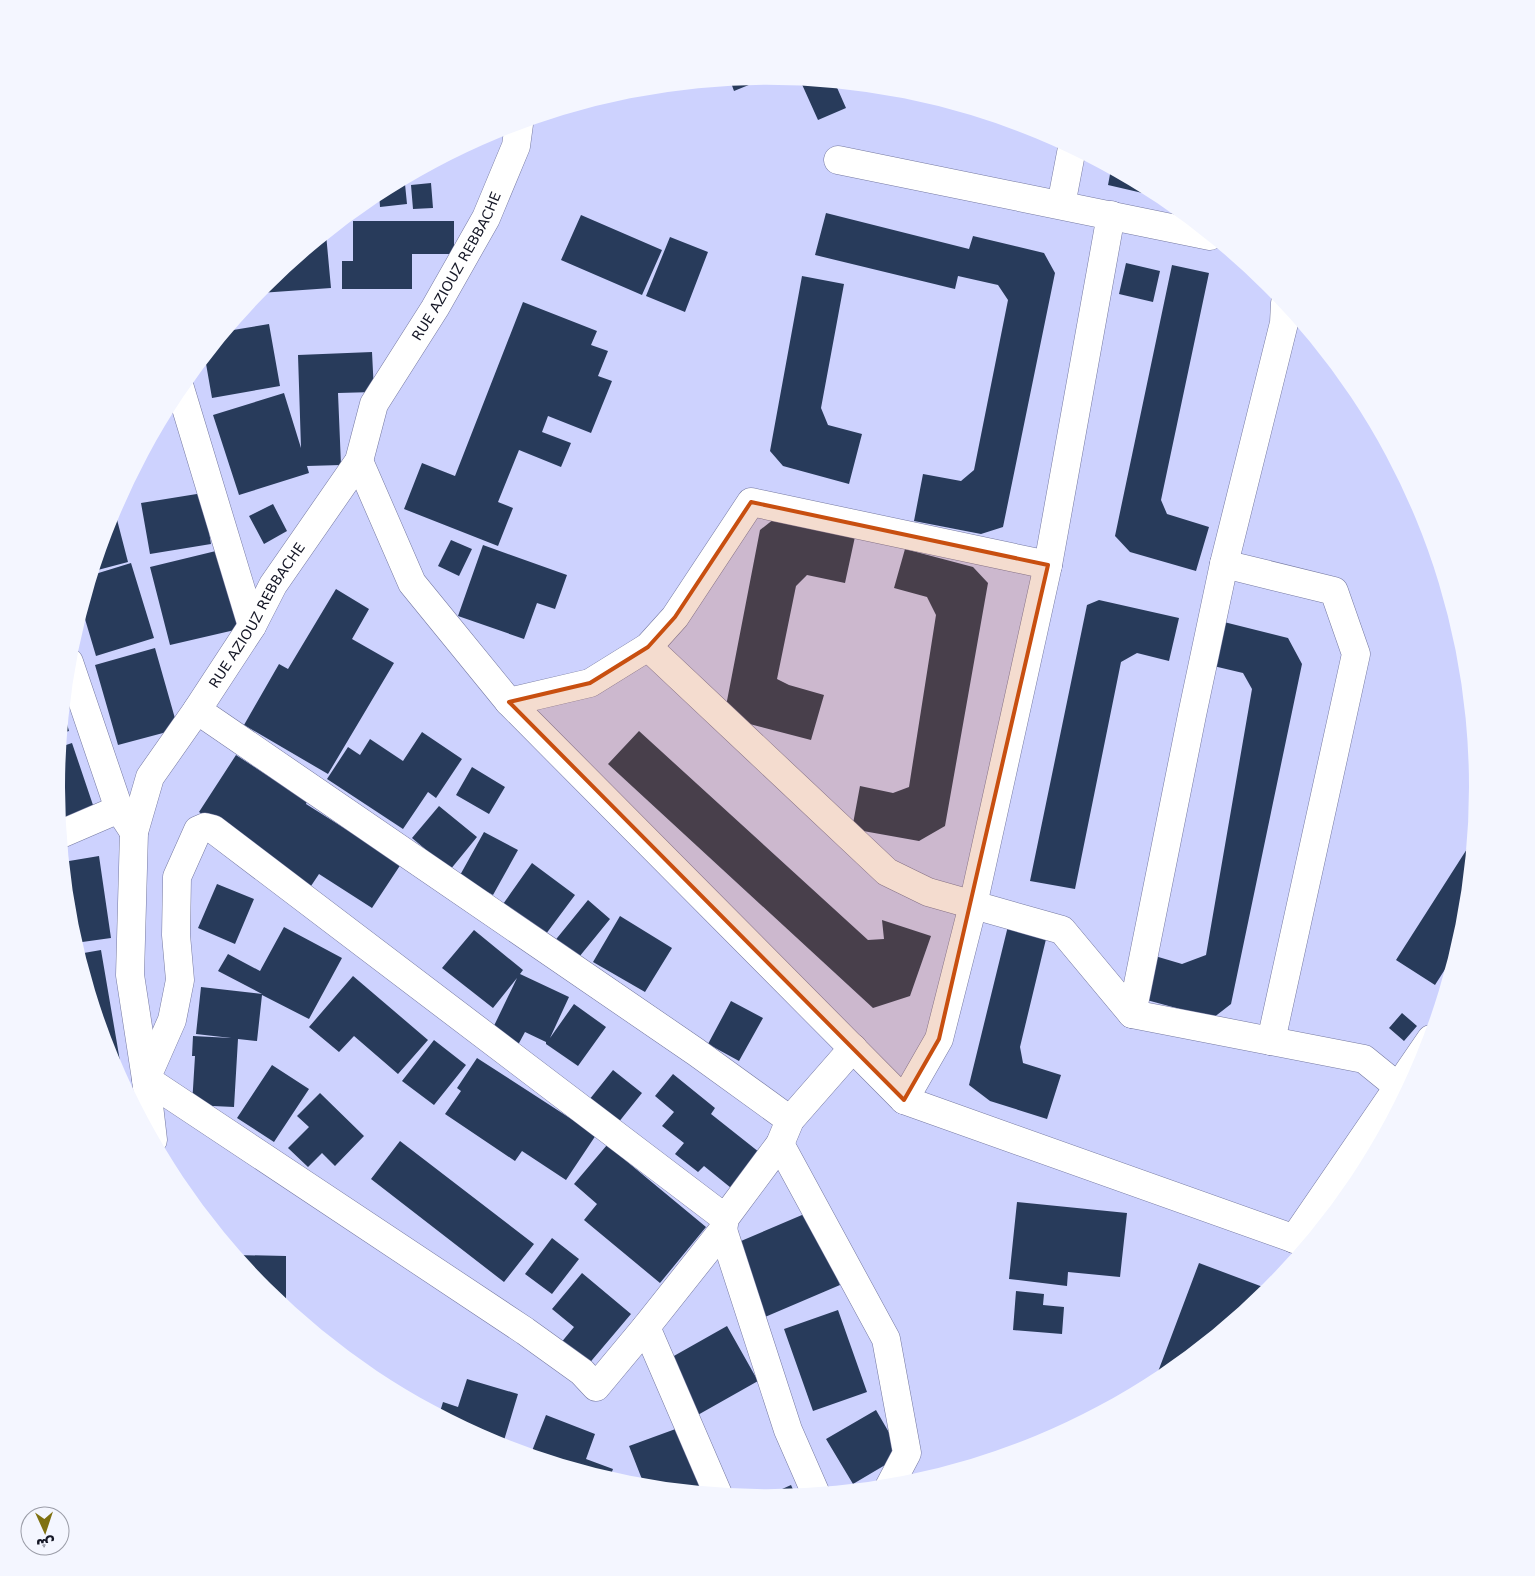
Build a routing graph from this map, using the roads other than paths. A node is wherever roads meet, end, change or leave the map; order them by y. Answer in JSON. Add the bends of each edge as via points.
{"nodes":[{"id":1,"x":518,"y":132,"type":"edge"},
{"id":2,"x":1071,"y":155,"type":"edge"},
{"id":3,"x":838,"y":160,"type":"dead end"},
{"id":4,"x":1061,"y":205,"type":"junction"},
{"id":5,"x":1111,"y":215,"type":"junction"},
{"id":6,"x":1198,"y":233,"type":"edge"},
{"id":7,"x":1291,"y":319,"type":"edge"},
{"id":8,"x":183,"y":398,"type":"edge"},
{"id":9,"x":359,"y":461,"type":"junction"},
{"id":10,"x":1224,"y":564,"type":"junction"},
{"id":11,"x":1048,"y":565,"type":"junction"},
{"id":12,"x":252,"y":626,"type":"junction"},
{"id":13,"x":648,"y":647,"type":"junction"},
{"id":14,"x":74,"y":677,"type":"edge"},
{"id":15,"x":508,"y":702,"type":"junction"},
{"id":16,"x":197,"y":710,"type":"junction"},
{"id":17,"x":119,"y":809,"type":"junction"},
{"id":18,"x":67,"y":831,"type":"edge"},
{"id":19,"x":134,"y":832,"type":"junction"},
{"id":20,"x":973,"y":905,"type":"junction"},
{"id":21,"x":1132,"y":1014,"type":"junction"},
{"id":22,"x":1271,"y":1041,"type":"junction"},
{"id":23,"x":853,"y":1048,"type":"junction"},
{"id":24,"x":146,"y":1079,"type":"junction"},
{"id":25,"x":1403,"y":1090,"type":"edge"},
{"id":26,"x":1400,"y":1094,"type":"edge"},
{"id":27,"x":904,"y":1100,"type":"junction"},
{"id":28,"x":151,"y":1125,"type":"edge"},
{"id":29,"x":785,"y":1132,"type":"junction"},
{"id":30,"x":724,"y":1224,"type":"junction"},
{"id":31,"x":1302,"y":1241,"type":"edge"},
{"id":32,"x":646,"y":1328,"type":"junction"},
{"id":33,"x":893,"y":1479,"type":"edge"},
{"id":34,"x":716,"y":1488,"type":"edge"},
{"id":35,"x":814,"y":1489,"type":"edge"}],
"edges":[{"from":1,"to":9,"type":"street","name":"RUE AZIOUZ REBBACHE","via":[[516,146],[486,218],[435,308],[374,404]]},
{"from":2,"to":4,"type":"street"},
{"from":3,"to":4,"type":"street"},
{"from":4,"to":5,"type":"street"},
{"from":5,"to":6,"type":"street"},
{"from":5,"to":11,"type":"street"},
{"from":7,"to":10,"type":"street"},
{"from":8,"to":12,"type":"street"},
{"from":9,"to":12,"type":"street","name":"RUE AZIOUZ REBBACHE","via":[[272,585]]},
{"from":9,"to":15,"type":"street","via":[[412,582]]},
{"from":10,"to":21,"type":"street"},
{"from":10,"to":22,"type":"street","via":[[1334,591],[1356,654]]},
{"from":11,"to":13,"type":"street","via":[[751,502],[675,617]]},
{"from":11,"to":20,"type":"street"},
{"from":12,"to":16,"type":"street","name":"RUE AZIOUZ REBBACHE"},
{"from":13,"to":15,"type":"street","via":[[590,683]]},
{"from":13,"to":20,"type":"street","via":[[887,872],[928,892]]},
{"from":14,"to":17,"type":"street"},
{"from":15,"to":23,"type":"street"},
{"from":16,"to":19,"type":"street","name":"RUE AZIOUZ REBBACHE","via":[[150,777]]},
{"from":16,"to":29,"type":"street","via":[[688,1046]]},
{"from":17,"to":18,"type":"street"},
{"from":17,"to":19,"type":"street"},
{"from":19,"to":24,"type":"street","name":"RUE AZIOUZ REBBACHE","via":[[130,975]]},
{"from":20,"to":21,"type":"street","via":[[1062,930]]},
{"from":20,"to":27,"type":"street","via":[[939,1039]]},
{"from":21,"to":22,"type":"street"},
{"from":22,"to":25,"type":"street","via":[[1364,1059]]},
{"from":23,"to":27,"type":"street"},
{"from":23,"to":29,"type":"street"},
{"from":24,"to":28,"type":"street","name":"RUE AZIOUZ REBBACHE"},
{"from":24,"to":30,"type":"street","via":[[172,1020],[180,980],[176,935],[177,877],[198,830],[205,827],[213,829]]},
{"from":24,"to":32,"type":"street","via":[[525,1331],[582,1372],[596,1387]]},
{"from":26,"to":31,"type":"street"},
{"from":27,"to":31,"type":"street"},
{"from":29,"to":30,"type":"street"},
{"from":29,"to":33,"type":"street","via":[[886,1339],[907,1453]]},
{"from":30,"to":32,"type":"street"},
{"from":30,"to":35,"type":"street","via":[[788,1430]]},
{"from":32,"to":34,"type":"street"}]}
